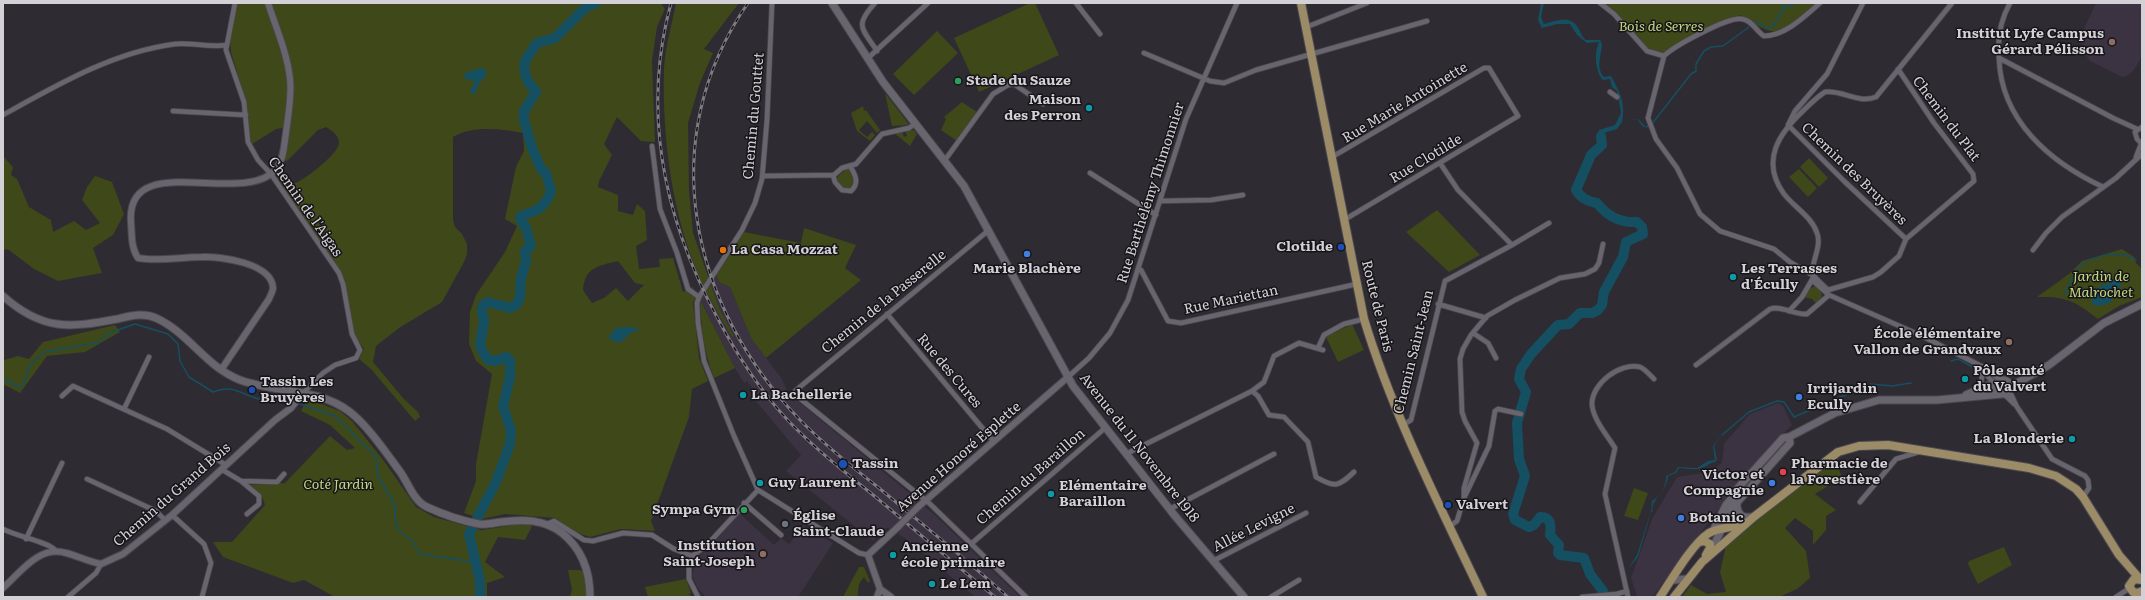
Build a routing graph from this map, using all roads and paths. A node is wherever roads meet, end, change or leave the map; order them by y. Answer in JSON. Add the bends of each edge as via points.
{"nodes":[{"id":1,"x":235,"y":3,"type":"edge"},
{"id":2,"x":268,"y":3,"type":"edge"},
{"id":3,"x":772,"y":3,"type":"edge"},
{"id":4,"x":832,"y":3,"type":"edge"},
{"id":5,"x":875,"y":3,"type":"edge"},
{"id":6,"x":928,"y":3,"type":"edge"},
{"id":7,"x":1076,"y":3,"type":"edge"},
{"id":8,"x":1236,"y":3,"type":"edge"},
{"id":9,"x":1302,"y":3,"type":"edge"},
{"id":10,"x":1367,"y":3,"type":"edge"},
{"id":11,"x":1600,"y":3,"type":"edge"},
{"id":12,"x":1820,"y":3,"type":"edge"},
{"id":13,"x":1863,"y":3,"type":"edge"},
{"id":14,"x":1952,"y":3,"type":"edge"},
{"id":15,"x":2010,"y":3,"type":"edge"},
{"id":16,"x":1427,"y":21,"type":"dead end"},
{"id":17,"x":1309,"y":26,"type":"junction"},
{"id":18,"x":1100,"y":34,"type":"dead end"},
{"id":19,"x":227,"y":45,"type":"junction"},
{"id":20,"x":877,"y":51,"type":"junction"},
{"id":21,"x":1144,"y":54,"type":"dead end"},
{"id":22,"x":1314,"y":54,"type":"junction"},
{"id":23,"x":1664,"y":56,"type":"junction"},
{"id":24,"x":1999,"y":58,"type":"junction"},
{"id":25,"x":867,"y":59,"type":"junction"},
{"id":26,"x":1489,"y":68,"type":"joint"},
{"id":27,"x":1898,"y":70,"type":"junction"},
{"id":28,"x":1203,"y":78,"type":"junction"},
{"id":29,"x":1610,"y":92,"type":"dead end"},
{"id":30,"x":1617,"y":97,"type":"dead end"},
{"id":31,"x":1043,"y":104,"type":"dead end"},
{"id":32,"x":173,"y":111,"type":"dead end"},
{"id":33,"x":3,"y":115,"type":"edge"},
{"id":34,"x":246,"y":115,"type":"junction"},
{"id":35,"x":916,"y":123,"type":"junction"},
{"id":36,"x":1788,"y":125,"type":"junction"},
{"id":37,"x":2138,"y":129,"type":"edge"},
{"id":38,"x":2141,"y":144,"type":"edge"},
{"id":39,"x":652,"y":146,"type":"dead end"},
{"id":40,"x":2142,"y":154,"type":"edge"},
{"id":41,"x":1333,"y":157,"type":"junction"},
{"id":42,"x":945,"y":160,"type":"junction"},
{"id":43,"x":2135,"y":160,"type":"junction"},
{"id":44,"x":1440,"y":163,"type":"junction"},
{"id":45,"x":850,"y":166,"type":"junction"},
{"id":46,"x":1090,"y":173,"type":"dead end"},
{"id":47,"x":271,"y":174,"type":"junction"},
{"id":48,"x":833,"y":175,"type":"junction"},
{"id":49,"x":762,"y":176,"type":"junction"},
{"id":50,"x":2103,"y":187,"type":"junction"},
{"id":51,"x":1243,"y":195,"type":"dead end"},
{"id":52,"x":1160,"y":201,"type":"junction"},
{"id":53,"x":1156,"y":215,"type":"junction"},
{"id":54,"x":1345,"y":219,"type":"junction"},
{"id":55,"x":1549,"y":223,"type":"dead end"},
{"id":56,"x":989,"y":230,"type":"junction"},
{"id":57,"x":1906,"y":239,"type":"junction"},
{"id":58,"x":1603,"y":244,"type":"dead end"},
{"id":59,"x":1512,"y":246,"type":"junction"},
{"id":60,"x":2033,"y":250,"type":"dead end"},
{"id":61,"x":1138,"y":269,"type":"junction"},
{"id":62,"x":1813,"y":278,"type":"junction"},
{"id":63,"x":1357,"y":284,"type":"junction"},
{"id":64,"x":1828,"y":290,"type":"junction"},
{"id":65,"x":3,"y":296,"type":"edge"},
{"id":66,"x":1829,"y":296,"type":"junction"},
{"id":67,"x":699,"y":297,"type":"junction"},
{"id":68,"x":1438,"y":304,"type":"junction"},
{"id":69,"x":2142,"y":304,"type":"edge"},
{"id":70,"x":1789,"y":312,"type":"junction"},
{"id":71,"x":887,"y":314,"type":"junction"},
{"id":72,"x":1364,"y":318,"type":"junction"},
{"id":73,"x":1486,"y":318,"type":"junction"},
{"id":74,"x":1473,"y":333,"type":"junction"},
{"id":75,"x":149,"y":357,"type":"dead end"},
{"id":76,"x":1496,"y":358,"type":"dead end"},
{"id":77,"x":1972,"y":361,"type":"junction"},
{"id":78,"x":1696,"y":365,"type":"dead end"},
{"id":79,"x":221,"y":370,"type":"junction"},
{"id":80,"x":1068,"y":378,"type":"junction"},
{"id":81,"x":1654,"y":379,"type":"dead end"},
{"id":82,"x":1997,"y":384,"type":"junction"},
{"id":83,"x":1980,"y":389,"type":"junction"},
{"id":84,"x":2007,"y":390,"type":"junction"},
{"id":85,"x":1252,"y":391,"type":"junction"},
{"id":86,"x":303,"y":393,"type":"junction"},
{"id":87,"x":62,"y":396,"type":"dead end"},
{"id":88,"x":1958,"y":398,"type":"junction"},
{"id":89,"x":124,"y":409,"type":"junction"},
{"id":90,"x":1519,"y":414,"type":"dead end"},
{"id":91,"x":1404,"y":424,"type":"junction"},
{"id":92,"x":1105,"y":428,"type":"junction"},
{"id":93,"x":994,"y":442,"type":"junction"},
{"id":94,"x":1923,"y":451,"type":"junction"},
{"id":95,"x":1126,"y":454,"type":"junction"},
{"id":96,"x":1274,"y":454,"type":"dead end"},
{"id":97,"x":62,"y":463,"type":"dead end"},
{"id":98,"x":226,"y":465,"type":"junction"},
{"id":99,"x":221,"y":470,"type":"junction"},
{"id":100,"x":1354,"y":472,"type":"dead end"},
{"id":101,"x":284,"y":474,"type":"dead end"},
{"id":102,"x":87,"y":479,"type":"dead end"},
{"id":103,"x":241,"y":481,"type":"junction"},
{"id":104,"x":758,"y":490,"type":"junction"},
{"id":105,"x":1742,"y":492,"type":"junction"},
{"id":106,"x":2083,"y":497,"type":"junction"},
{"id":107,"x":1464,"y":498,"type":"junction"},
{"id":108,"x":925,"y":500,"type":"junction"},
{"id":109,"x":1737,"y":501,"type":"junction"},
{"id":110,"x":1860,"y":502,"type":"dead end"},
{"id":111,"x":744,"y":503,"type":"junction"},
{"id":112,"x":1170,"y":510,"type":"junction"},
{"id":113,"x":1306,"y":513,"type":"dead end"},
{"id":114,"x":247,"y":514,"type":"dead end"},
{"id":115,"x":172,"y":515,"type":"junction"},
{"id":116,"x":1755,"y":516,"type":"junction"},
{"id":117,"x":165,"y":520,"type":"junction"},
{"id":118,"x":546,"y":524,"type":"junction"},
{"id":119,"x":1451,"y":526,"type":"junction"},
{"id":120,"x":3,"y":529,"type":"edge"},
{"id":121,"x":1717,"y":530,"type":"junction"},
{"id":122,"x":781,"y":535,"type":"dead end"},
{"id":123,"x":26,"y":539,"type":"junction"},
{"id":124,"x":1699,"y":542,"type":"junction"},
{"id":125,"x":971,"y":544,"type":"junction"},
{"id":126,"x":55,"y":550,"type":"junction"},
{"id":127,"x":1709,"y":552,"type":"junction"},
{"id":128,"x":692,"y":556,"type":"junction"},
{"id":129,"x":868,"y":556,"type":"junction"},
{"id":130,"x":1213,"y":562,"type":"junction"},
{"id":131,"x":101,"y":564,"type":"junction"},
{"id":132,"x":1673,"y":577,"type":"junction"},
{"id":133,"x":1687,"y":579,"type":"junction"},
{"id":134,"x":1299,"y":580,"type":"dead end"},
{"id":135,"x":2135,"y":582,"type":"edge"},
{"id":136,"x":3,"y":588,"type":"edge"},
{"id":137,"x":880,"y":589,"type":"junction"},
{"id":138,"x":1627,"y":591,"type":"junction"},
{"id":139,"x":2142,"y":591,"type":"edge"},
{"id":140,"x":68,"y":597,"type":"edge"},
{"id":141,"x":202,"y":597,"type":"edge"},
{"id":142,"x":590,"y":597,"type":"edge"},
{"id":143,"x":698,"y":597,"type":"edge"},
{"id":144,"x":877,"y":597,"type":"edge"},
{"id":145,"x":891,"y":597,"type":"edge"},
{"id":146,"x":1026,"y":597,"type":"edge"},
{"id":147,"x":1244,"y":597,"type":"edge"},
{"id":148,"x":1271,"y":597,"type":"edge"},
{"id":149,"x":1485,"y":597,"type":"edge"},
{"id":150,"x":1582,"y":597,"type":"edge"},
{"id":151,"x":1629,"y":597,"type":"edge"},
{"id":152,"x":1660,"y":597,"type":"edge"},
{"id":153,"x":1674,"y":597,"type":"edge"},
{"id":154,"x":2116,"y":597,"type":"edge"}],
"edges":[{"from":1,"to":19,"type":"street","name":"Chemin de l'Aigas"},
{"from":2,"to":47,"type":"street","via":[[287,57],[290,80],[284,152],[281,162]]},
{"from":3,"to":49,"type":"street","name":"Chemin du Gouttet"},
{"from":4,"to":25,"type":"main road","name":"Avenue du 11 Novembre 1918"},
{"from":5,"to":20,"type":"street","via":[[863,16],[862,26]]},
{"from":6,"to":20,"type":"street"},
{"from":7,"to":18,"type":"street"},
{"from":8,"to":28,"type":"street","name":"Rue Barthélémy Thimonnier"},
{"from":9,"to":17,"type":"main road","name":"Route de Paris"},
{"from":9,"to":22,"type":"main road","name":"Route de Paris"},
{"from":10,"to":17,"type":"street"},
{"from":11,"to":23,"type":"street","via":[[1614,14],[1647,51]]},
{"from":12,"to":23,"type":"street","via":[[1800,21],[1773,34],[1764,36],[1748,20],[1739,18],[1700,34]]},
{"from":13,"to":36,"type":"street","name":"Chemin des Bruyères","via":[[1826,74],[1795,111]]},
{"from":14,"to":27,"type":"street","name":"Chemin du Plat"},
{"from":15,"to":24,"type":"street","via":[[2002,17]]},
{"from":16,"to":22,"type":"street"},
{"from":17,"to":22,"type":"main road","name":"Route de Paris"},
{"from":19,"to":33,"type":"street","via":[[176,44],[122,57],[92,68]]},
{"from":19,"to":34,"type":"street","name":"Chemin de l'Aigas","via":[[226,50]]},
{"from":20,"to":25,"type":"street"},
{"from":21,"to":28,"type":"street"},
{"from":22,"to":28,"type":"street","via":[[1256,70],[1224,83]]},
{"from":22,"to":41,"type":"main road","name":"Route de Paris"},
{"from":23,"to":62,"type":"street","via":[[1648,113],[1650,125],[1656,139],[1677,168],[1700,214],[1715,229],[1774,250]]},
{"from":24,"to":37,"type":"street"},
{"from":24,"to":50,"type":"street","via":[[2000,77],[2007,97],[2033,138],[2067,167]]},
{"from":25,"to":35,"type":"main road","name":"Avenue du 11 Novembre 1918"},
{"from":26,"to":41,"type":"street","name":"Rue Marie Antoinette","via":[[1484,68]]},
{"from":26,"to":44,"type":"street","name":"Rue Clotilde","via":[[1518,116]]},
{"from":27,"to":36,"type":"street","via":[[1876,97],[1868,100],[1825,92]]},
{"from":27,"to":57,"type":"street","name":"Chemin du Plat","via":[[1974,178],[1971,185]]},
{"from":28,"to":52,"type":"street","name":"Rue Barthélémy Thimonnier","via":[[1186,119]]},
{"from":29,"to":30,"type":"street"},
{"from":31,"to":42,"type":"street","via":[[1014,84],[1008,85],[993,94]]},
{"from":32,"to":34,"type":"street"},
{"from":34,"to":47,"type":"street","name":"Chemin de l'Aigas","via":[[248,142],[258,160]]},
{"from":35,"to":42,"type":"main road","name":"Avenue du 11 Novembre 1918"},
{"from":35,"to":45,"type":"street","via":[[908,128],[882,134],[856,164]]},
{"from":36,"to":57,"type":"street","name":"Chemin des Bruyères"},
{"from":36,"to":62,"type":"street","via":[[1777,141],[1774,165],[1781,190],[1811,222],[1817,233],[1820,245],[1813,266]]},
{"from":37,"to":38,"type":"street"},
{"from":38,"to":43,"type":"street"},
{"from":39,"to":67,"type":"street","via":[[660,209],[688,289]]},
{"from":40,"to":43,"type":"street"},
{"from":41,"to":54,"type":"main road","name":"Route de Paris"},
{"from":42,"to":56,"type":"main road","name":"Avenue du 11 Novembre 1918","via":[[964,186]]},
{"from":43,"to":50,"type":"street"},
{"from":44,"to":54,"type":"street","name":"Rue Clotilde"},
{"from":44,"to":59,"type":"street","via":[[1458,190]]},
{"from":45,"to":48,"type":"street"},
{"from":45,"to":48,"type":"street","via":[[857,178],[852,191],[842,190]]},
{"from":46,"to":53,"type":"street"},
{"from":47,"to":79,"type":"street","via":[[246,182],[157,183],[141,192],[130,214],[134,251],[138,258],[152,260],[203,257],[236,260],[256,267],[268,276],[273,288],[270,299]]},
{"from":47,"to":86,"type":"street","name":"Chemin de l'Aigas","via":[[339,273],[352,334],[360,350],[356,358],[335,365]]},
{"from":48,"to":49,"type":"street"},
{"from":49,"to":67,"type":"street","name":"Chemin du Gouttet","via":[[755,203],[742,230]]},
{"from":50,"to":60,"type":"street","via":[[2062,217]]},
{"from":51,"to":52,"type":"street","via":[[1211,200]]},
{"from":52,"to":53,"type":"street","name":"Rue Barthélémy Thimonnier"},
{"from":53,"to":61,"type":"street","name":"Rue Barthélémy Thimonnier"},
{"from":54,"to":63,"type":"main road","name":"Route de Paris"},
{"from":54,"to":91,"type":"main road","name":"Route de Paris","via":[[1371,335]]},
{"from":55,"to":59,"type":"street","name":"Chemin Saint-Jean"},
{"from":56,"to":71,"type":"street","name":"Chemin de la Passerelle"},
{"from":56,"to":80,"type":"main road","name":"Avenue du 11 Novembre 1918"},
{"from":57,"to":64,"type":"street","name":"Chemin du Plat","via":[[1899,256],[1881,272],[1873,277]]},
{"from":58,"to":73,"type":"street","via":[[1599,263],[1594,269],[1585,274],[1560,278]]},
{"from":59,"to":68,"type":"street","name":"Chemin Saint-Jean","via":[[1445,281]]},
{"from":61,"to":63,"type":"street","name":"Rue Mariettan","via":[[1141,270],[1168,321],[1181,323]]},
{"from":61,"to":80,"type":"street","name":"Rue Barthélémy Thimonnier","via":[[1128,300],[1110,333]]},
{"from":62,"to":64,"type":"street"},
{"from":62,"to":66,"type":"street"},
{"from":62,"to":70,"type":"street"},
{"from":63,"to":72,"type":"main road","name":"Route de Paris"},
{"from":64,"to":66,"type":"street"},
{"from":65,"to":79,"type":"main road","via":[[38,319],[69,326],[139,315],[155,317],[174,329]]},
{"from":66,"to":70,"type":"street","via":[[1807,314]]},
{"from":66,"to":77,"type":"street"},
{"from":67,"to":104,"type":"street","name":"Chemin du Gouttet","via":[[698,323],[704,361]]},
{"from":68,"to":73,"type":"street"},
{"from":68,"to":91,"type":"street","name":"Chemin Saint-Jean","via":[[1411,420]]},
{"from":69,"to":84,"type":"main road","via":[[2104,323],[2049,365]]},
{"from":70,"to":78,"type":"street","via":[[1770,309]]},
{"from":71,"to":93,"type":"street","name":"Rue des Cures"},
{"from":71,"to":108,"type":"street","name":"Chemin de la Passerelle","via":[[795,393]]},
{"from":72,"to":85,"type":"street","via":[[1344,324],[1324,335],[1321,349],[1299,343],[1274,356],[1264,382]]},
{"from":72,"to":91,"type":"main road","name":"Route de Paris","via":[[1376,358]]},
{"from":73,"to":74,"type":"street"},
{"from":74,"to":76,"type":"street","via":[[1488,343]]},
{"from":74,"to":107,"type":"street","via":[[1462,349],[1460,359],[1462,416],[1477,443],[1464,488]]},
{"from":75,"to":89,"type":"street"},
{"from":77,"to":82,"type":"street","via":[[1989,370]]},
{"from":77,"to":83,"type":"street","via":[[1982,374]]},
{"from":79,"to":86,"type":"main road","via":[[239,380]]},
{"from":80,"to":92,"type":"main road","name":"Avenue du 11 Novembre 1918"},
{"from":80,"to":93,"type":"street","name":"Avenue Honoré Esplette"},
{"from":81,"to":138,"type":"street","via":[[1641,368],[1630,366],[1614,371],[1599,384],[1592,403],[1594,416],[1615,448],[1605,494]]},
{"from":82,"to":83,"type":"main road"},
{"from":82,"to":84,"type":"main road"},
{"from":82,"to":84,"type":"main road","via":[[1998,392]]},
{"from":83,"to":88,"type":"main road"},
{"from":84,"to":88,"type":"main road"},
{"from":84,"to":106,"type":"street","via":[[2052,459],[2088,480],[2089,488]]},
{"from":85,"to":95,"type":"street"},
{"from":85,"to":100,"type":"street","via":[[1258,396],[1269,415],[1284,417],[1308,442],[1316,477],[1330,485],[1336,485],[1341,484]]},
{"from":86,"to":98,"type":"street","name":"Chemin du Grand Bois","via":[[296,403]]},
{"from":86,"to":118,"type":"main road","via":[[330,401],[352,413],[420,502],[427,507],[479,524],[517,520],[534,520]]},
{"from":87,"to":89,"type":"street","via":[[73,386]]},
{"from":88,"to":105,"type":"main road","via":[[1879,400],[1835,413],[1790,439],[1783,438],[1740,485]]},
{"from":89,"to":98,"type":"street","via":[[167,429]]},
{"from":90,"to":107,"type":"street","via":[[1498,408],[1495,411],[1489,446]]},
{"from":91,"to":119,"type":"main road","name":"Route de Paris"},
{"from":92,"to":95,"type":"main road","name":"Avenue du 11 Novembre 1918"},
{"from":92,"to":125,"type":"street","name":"Chemin du Baraillon"},
{"from":93,"to":108,"type":"street","name":"Avenue Honoré Esplette"},
{"from":94,"to":106,"type":"main road","via":[[2041,471],[2056,476]]},
{"from":94,"to":110,"type":"street","via":[[1896,459]]},
{"from":94,"to":116,"type":"main road","via":[[1888,445],[1859,446],[1838,452]]},
{"from":95,"to":112,"type":"main road","name":"Avenue du 11 Novembre 1918"},
{"from":96,"to":112,"type":"street"},
{"from":97,"to":123,"type":"street"},
{"from":98,"to":99,"type":"street","name":"Chemin du Grand Bois"},
{"from":99,"to":103,"type":"street"},
{"from":99,"to":115,"type":"street","name":"Chemin du Grand Bois"},
{"from":101,"to":103,"type":"street","via":[[277,482]]},
{"from":102,"to":117,"type":"street","via":[[156,511]]},
{"from":103,"to":114,"type":"street","via":[[257,493],[260,500]]},
{"from":104,"to":111,"type":"street"},
{"from":104,"to":129,"type":"street","via":[[859,553]]},
{"from":105,"to":109,"type":"main road"},
{"from":105,"to":121,"type":"main road","via":[[1726,505]]},
{"from":106,"to":135,"type":"main road"},
{"from":107,"to":119,"type":"street","via":[[1457,521]]},
{"from":108,"to":125,"type":"street"},
{"from":108,"to":129,"type":"street","name":"Avenue Honoré Esplette","bridge":true},
{"from":109,"to":116,"type":"main road","via":[[1737,511],[1740,515],[1748,518]]},
{"from":109,"to":121,"type":"main road"},
{"from":111,"to":122,"type":"street"},
{"from":111,"to":128,"type":"street","via":[[705,548]]},
{"from":112,"to":130,"type":"main road","name":"Avenue du 11 Novembre 1918"},
{"from":113,"to":130,"type":"street","name":"Allée Levigne"},
{"from":115,"to":117,"type":"street","name":"Chemin du Grand Bois"},
{"from":115,"to":141,"type":"street","via":[[204,544],[211,563]]},
{"from":116,"to":121,"type":"main road","via":[[1738,525]]},
{"from":116,"to":133,"type":"main road","via":[[1714,550]]},
{"from":117,"to":131,"type":"street","name":"Chemin du Grand Bois","via":[[123,554]]},
{"from":118,"to":128,"type":"street","via":[[554,521],[578,538],[593,541],[623,533],[652,535]]},
{"from":118,"to":142,"type":"main road","via":[[561,532],[573,543],[582,557],[588,573]]},
{"from":119,"to":149,"type":"main road","name":"Route de Paris"},
{"from":120,"to":123,"type":"street"},
{"from":121,"to":124,"type":"main road"},
{"from":121,"to":127,"type":"main road"},
{"from":123,"to":126,"type":"street","via":[[51,546]]},
{"from":124,"to":127,"type":"main road","via":[[1709,543]]},
{"from":124,"to":132,"type":"main road"},
{"from":125,"to":146,"type":"street"},
{"from":126,"to":131,"type":"street"},
{"from":126,"to":136,"type":"street","via":[[36,558]]},
{"from":127,"to":133,"type":"main road"},
{"from":128,"to":143,"type":"street","via":[[689,579]]},
{"from":129,"to":137,"type":"street"},
{"from":130,"to":147,"type":"main road","name":"Avenue du 11 Novembre 1918"},
{"from":131,"to":140,"type":"street","via":[[96,573]]},
{"from":132,"to":133,"type":"main road","via":[[1677,581]]},
{"from":132,"to":152,"type":"main road"},
{"from":133,"to":153,"type":"main road"},
{"from":134,"to":148,"type":"street"},
{"from":135,"to":139,"type":"main road","via":[[2136,593]]},
{"from":135,"to":154,"type":"street"},
{"from":137,"to":144,"type":"street"},
{"from":137,"to":145,"type":"street"},
{"from":138,"to":150,"type":"street"},
{"from":138,"to":151,"type":"street"}]}
